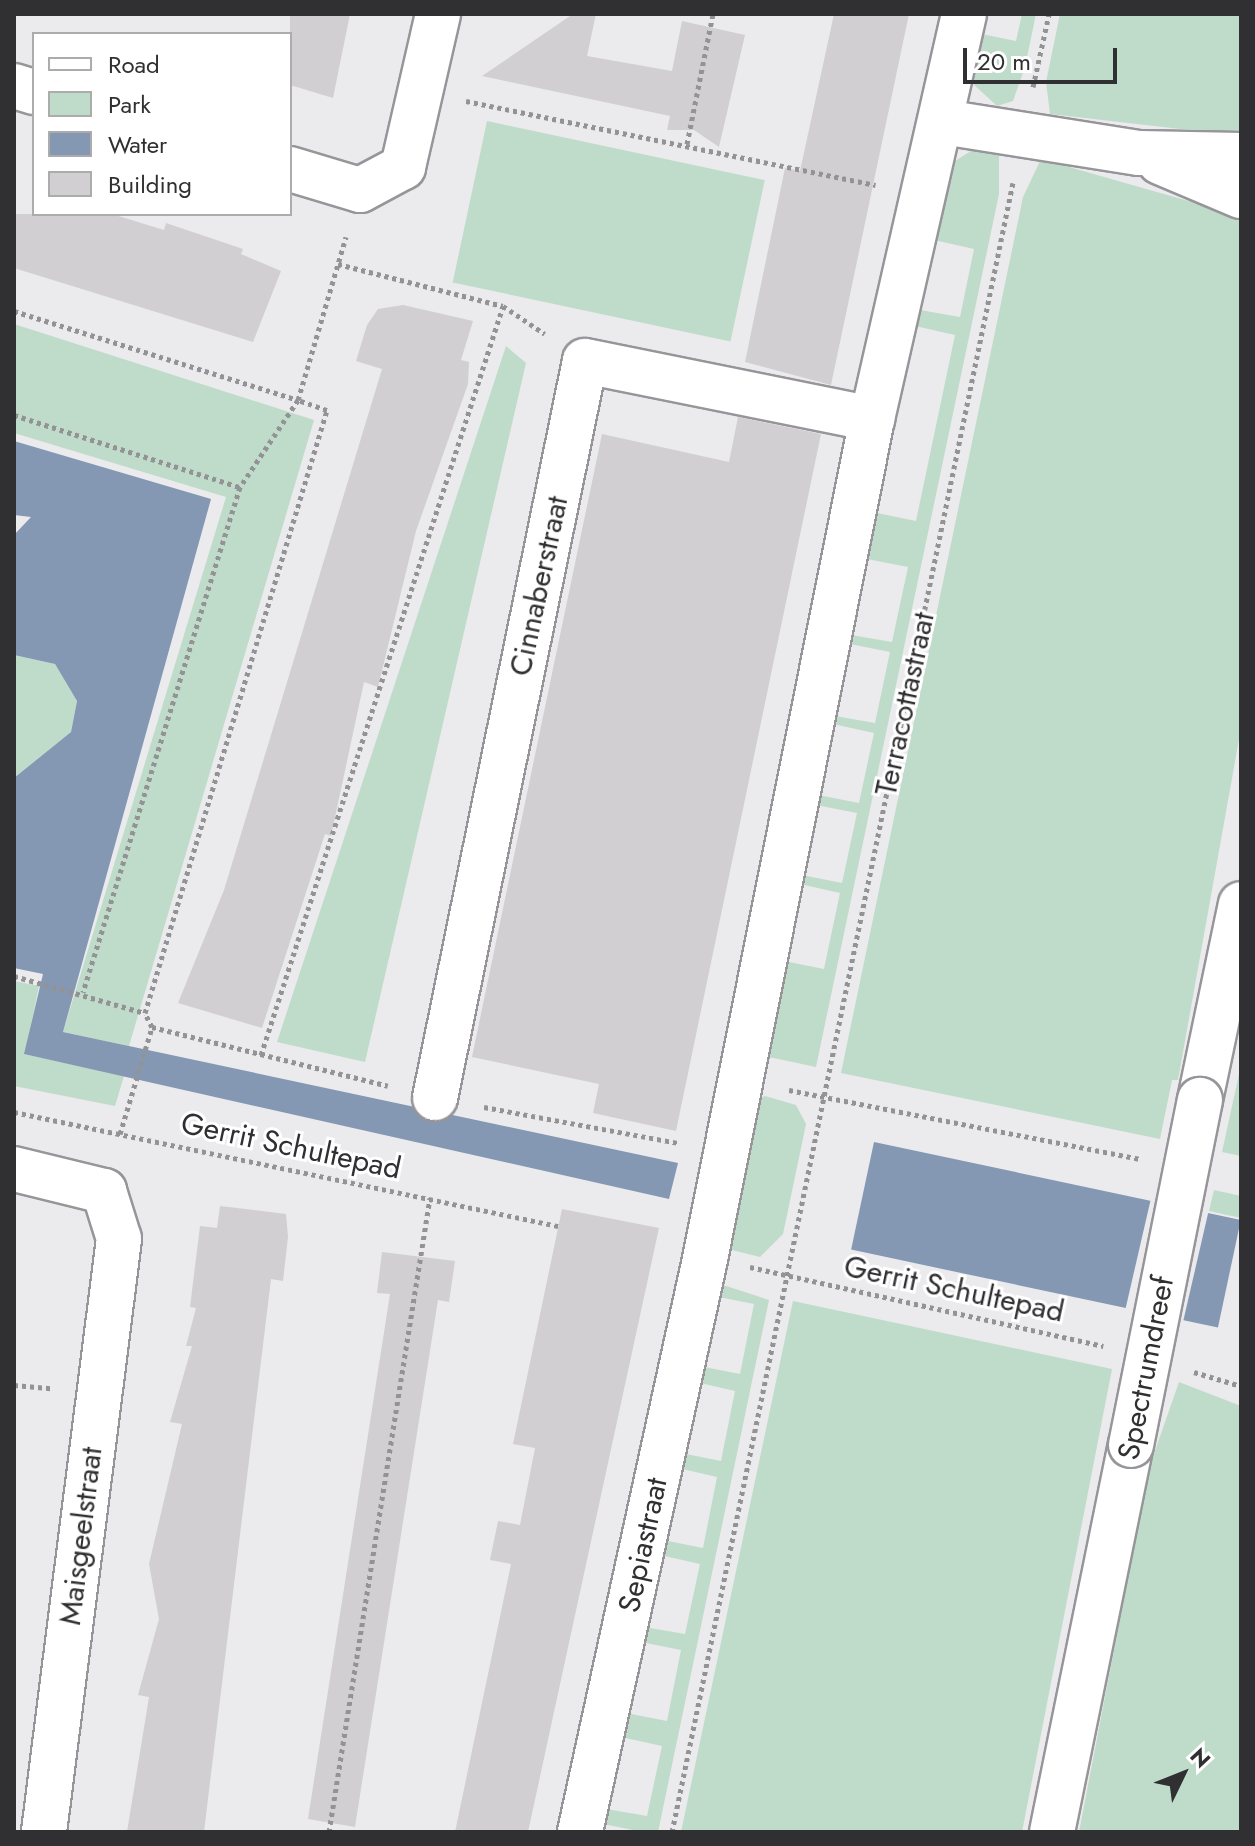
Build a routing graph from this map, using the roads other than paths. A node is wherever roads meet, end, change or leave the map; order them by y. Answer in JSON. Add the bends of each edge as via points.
{"nodes":[{"id":1,"x":438,"y":14,"type":"edge"},
{"id":2,"x":964,"y":14,"type":"edge"},
{"id":3,"x":943,"y":122,"type":"junction"},
{"id":4,"x":1139,"y":153,"type":"junction"},
{"id":5,"x":1241,"y":155,"type":"edge"},
{"id":6,"x":292,"y":170,"type":"edge"},
{"id":7,"x":1241,"y":196,"type":"edge"},
{"id":8,"x":872,"y":419,"type":"junction"},
{"id":9,"x":1241,"y":904,"type":"edge"},
{"id":10,"x":435,"y":1098,"type":"dead end"},
{"id":11,"x":14,"y":1169,"type":"edge"},
{"id":12,"x":44,"y":1832,"type":"edge"},
{"id":13,"x":580,"y":1832,"type":"edge"},
{"id":14,"x":1052,"y":1832,"type":"edge"}],
"edges":[{"from":1,"to":6,"type":"street","via":[[403,167],[360,190]]},
{"from":2,"to":3,"type":"street"},
{"from":3,"to":4,"type":"street"},
{"from":3,"to":8,"type":"street"},
{"from":4,"to":5,"type":"street"},
{"from":4,"to":7,"type":"street"},
{"from":8,"to":10,"type":"street","name":"Cinnaberstraat","via":[[585,361]]},
{"from":8,"to":13,"type":"street","name":"Sepiastraat","via":[[705,1259]]},
{"from":9,"to":14,"type":"street","name":"Spectrumdreef","bridge":true},
{"from":11,"to":12,"type":"street","name":"Maisgeelstraat","via":[[104,1191],[119,1239]]}]}
